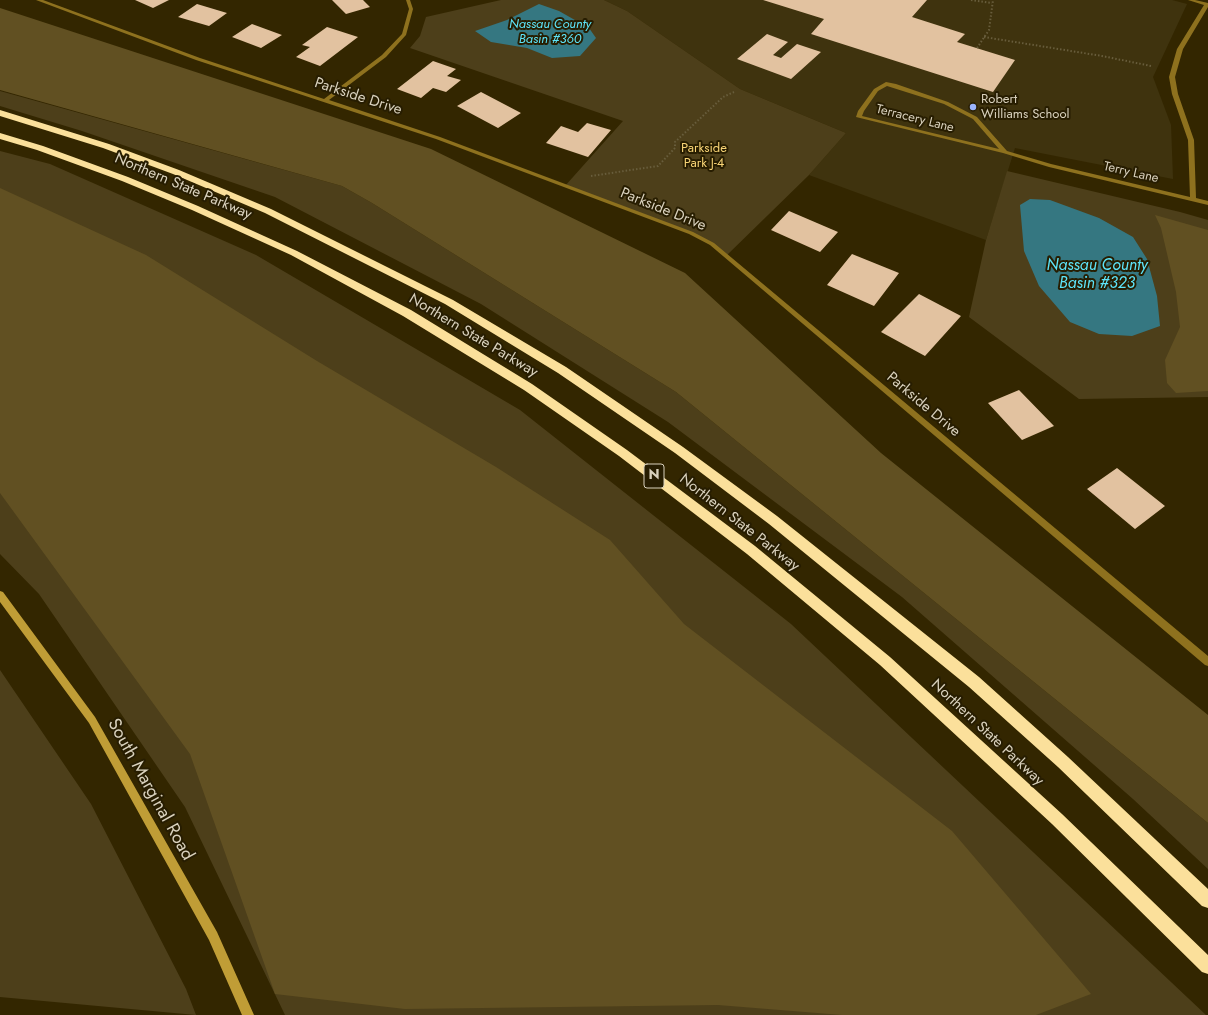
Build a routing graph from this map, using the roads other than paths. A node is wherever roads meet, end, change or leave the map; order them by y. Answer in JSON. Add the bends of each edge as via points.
{"nodes":[{"id":1,"x":38,"y":0,"type":"edge"},
{"id":2,"x":408,"y":0,"type":"edge"},
{"id":3,"x":1190,"y":0,"type":"edge"},
{"id":4,"x":1208,"y":5,"type":"edge"},
{"id":5,"x":326,"y":100,"type":"junction"},
{"id":6,"x":0,"y":113,"type":"edge"},
{"id":7,"x":0,"y":136,"type":"edge"},
{"id":8,"x":1005,"y":152,"type":"junction"},
{"id":9,"x":1049,"y":165,"type":"joint"},
{"id":10,"x":1193,"y":198,"type":"junction"},
{"id":11,"x":1208,"y":202,"type":"edge"},
{"id":12,"x":0,"y":595,"type":"edge"},
{"id":13,"x":1208,"y":662,"type":"edge"},
{"id":14,"x":1208,"y":900,"type":"edge"},
{"id":15,"x":1208,"y":966,"type":"edge"},
{"id":16,"x":248,"y":1015,"type":"edge"}],
"edges":[{"from":1,"to":5,"type":"street","name":"Parkside Drive","via":[[198,59]]},
{"from":2,"to":5,"type":"street","via":[[411,9],[404,34],[384,56]]},
{"from":3,"to":4,"type":"street"},
{"from":4,"to":10,"type":"street","via":[[1180,49],[1172,77],[1190,140]]},
{"from":5,"to":13,"type":"street","name":"Parkside Drive","via":[[438,138],[691,233],[712,244]]},
{"from":6,"to":14,"type":"highway","name":"Northern State Parkway","number":"N","via":[[113,148],[268,211],[449,302],[562,370],[679,450],[767,515],[974,682],[1063,762]]},
{"from":7,"to":15,"type":"highway","name":"Northern State Parkway","number":"N","via":[[125,179],[294,252],[407,314],[528,387],[622,453],[751,550],[885,661],[1057,819]]},
{"from":8,"to":8,"type":"street","name":"Terracery Lane","via":[[859,117],[876,90],[886,84],[896,86],[946,103],[975,118]]},
{"from":8,"to":9,"type":"street","name":"Terracery Lane"},
{"from":9,"to":10,"type":"street","name":"Terry Lane"},
{"from":10,"to":11,"type":"street","name":"Terry Lane"},
{"from":12,"to":16,"type":"main road","name":"South Marginal Road","via":[[92,720],[212,936]]}]}
